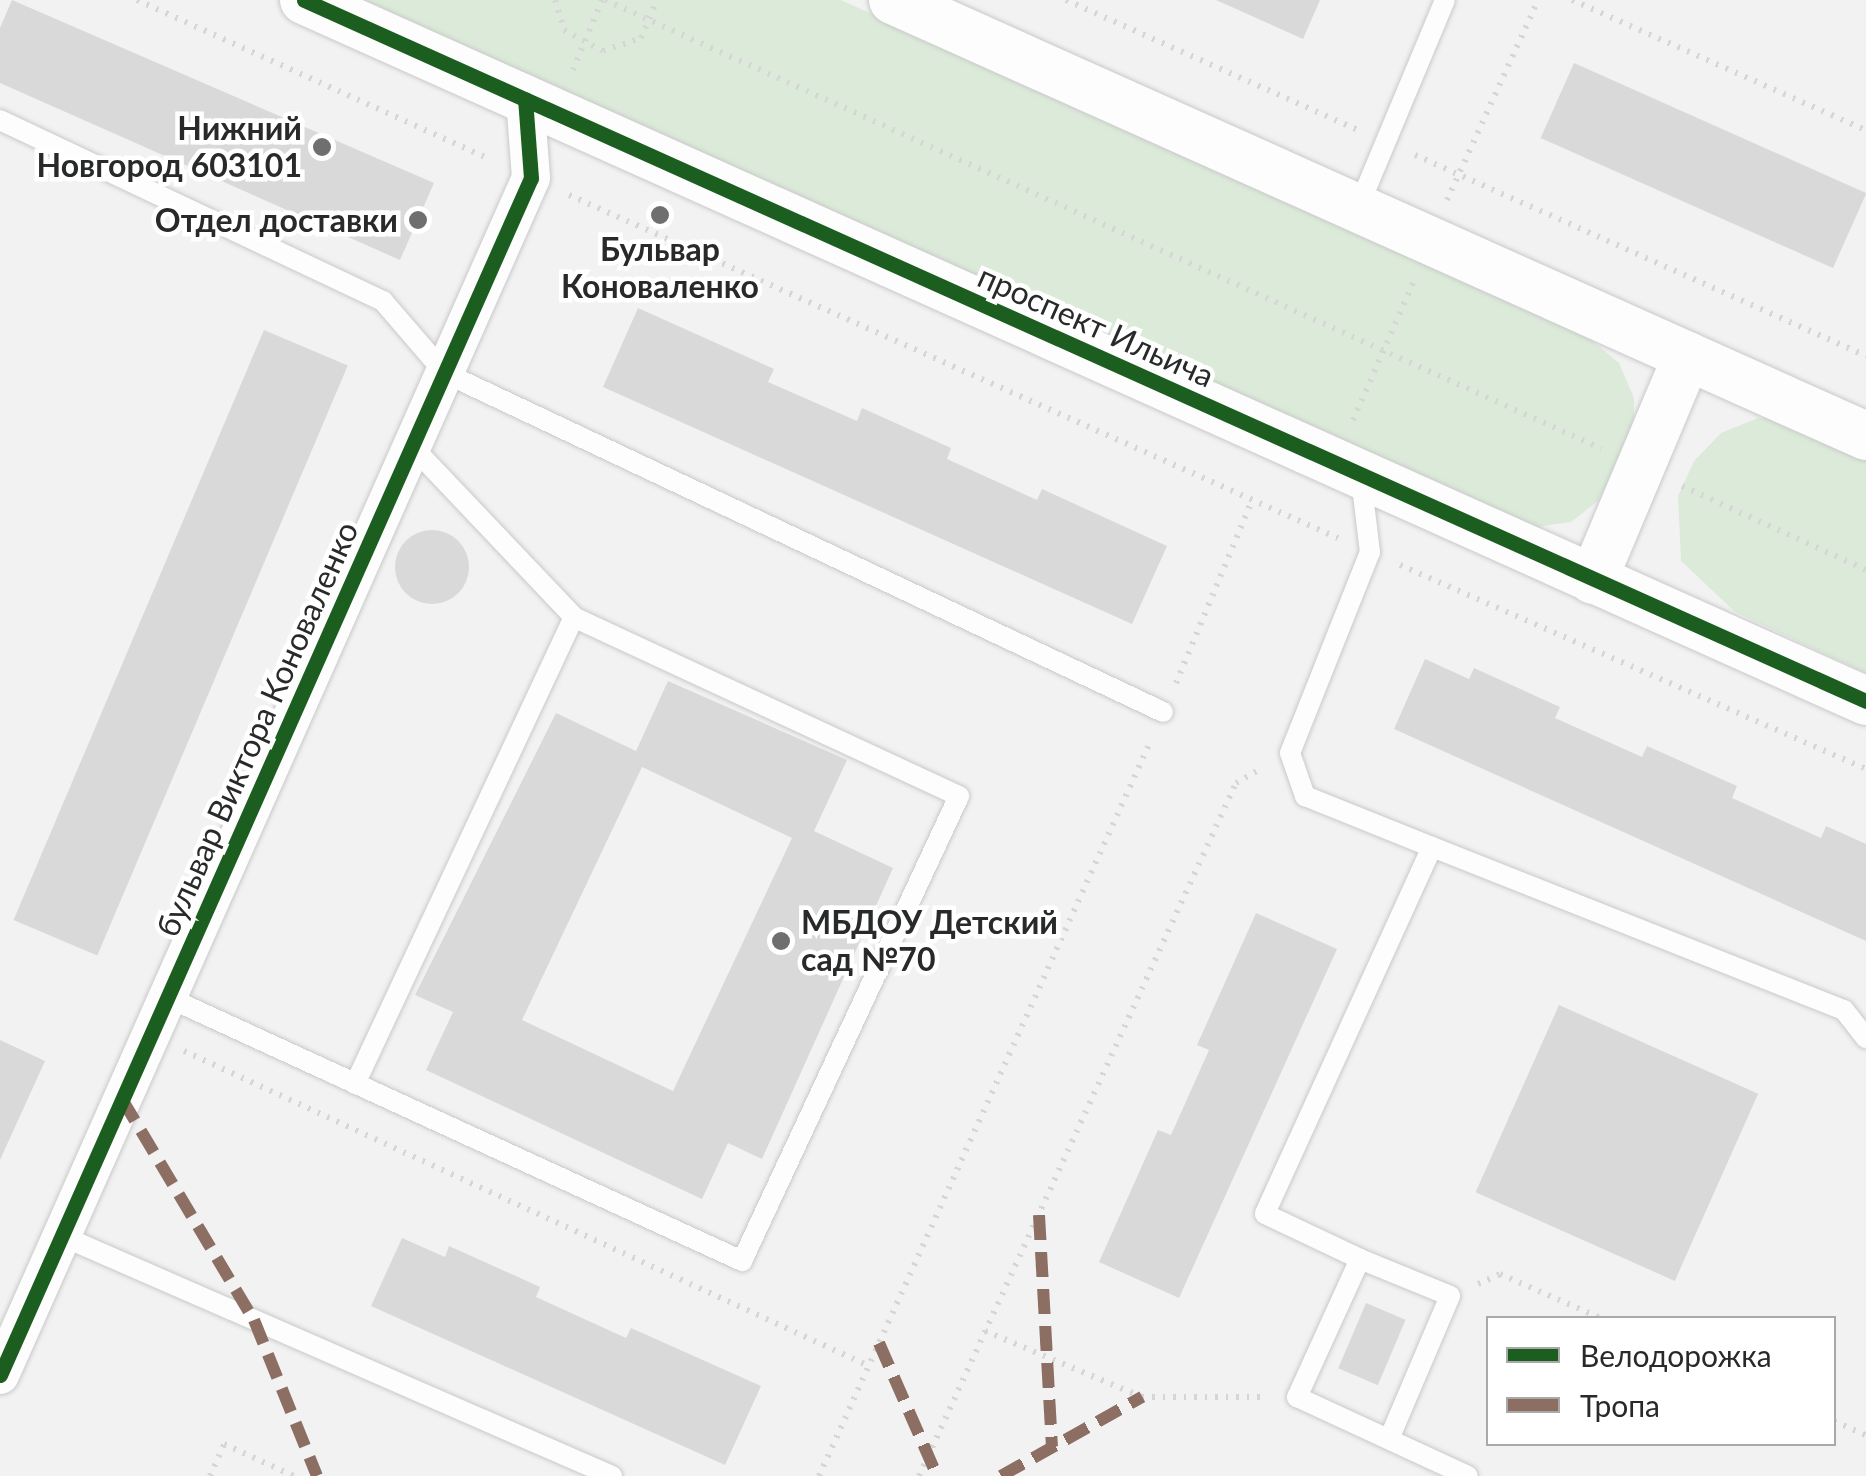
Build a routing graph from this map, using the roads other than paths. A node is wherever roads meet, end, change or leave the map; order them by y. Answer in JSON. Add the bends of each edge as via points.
{"nodes":[{"id":1,"x":304,"y":0,"type":"edge"},
{"id":2,"x":894,"y":0,"type":"edge"},
{"id":3,"x":1445,"y":0,"type":"edge"},
{"id":4,"x":525,"y":99,"type":"junction"},
{"id":5,"x":0,"y":120,"type":"edge"},
{"id":6,"x":1358,"y":208,"type":"junction"},
{"id":7,"x":1687,"y":356,"type":"junction"},
{"id":8,"x":445,"y":373,"type":"junction"},
{"id":9,"x":1866,"y":436,"type":"edge"},
{"id":10,"x":412,"y":446,"type":"junction"},
{"id":11,"x":1360,"y":475,"type":"junction"},
{"id":12,"x":1593,"y":580,"type":"junction"},
{"id":13,"x":574,"y":617,"type":"junction"},
{"id":14,"x":1866,"y":701,"type":"edge"},
{"id":15,"x":1163,"y":712,"type":"road end"},
{"id":16,"x":1432,"y":847,"type":"junction"},
{"id":17,"x":168,"y":998,"type":"junction"},
{"id":18,"x":1866,"y":1038,"type":"edge"},
{"id":19,"x":355,"y":1084,"type":"junction"},
{"id":20,"x":62,"y":1236,"type":"junction"},
{"id":21,"x":1360,"y":1258,"type":"junction"},
{"id":22,"x":0,"y":1374,"type":"edge"},
{"id":23,"x":1389,"y":1440,"type":"junction"},
{"id":24,"x":612,"y":1476,"type":"edge"},
{"id":25,"x":1468,"y":1476,"type":"edge"}],
"edges":[{"from":1,"to":4,"type":"street","name":"проспект Ильича"},
{"from":2,"to":6,"type":"street"},
{"from":3,"to":6,"type":"lane"},
{"from":4,"to":8,"type":"street","name":"бульвар Виктора Коноваленко","via":[[531,178]]},
{"from":4,"to":11,"type":"street","name":"проспект Ильича"},
{"from":5,"to":8,"type":"lane","via":[[383,301]]},
{"from":6,"to":7,"type":"street"},
{"from":7,"to":9,"type":"street"},
{"from":7,"to":12,"type":"street"},
{"from":8,"to":10,"type":"street","name":"бульвар Виктора Коноваленко"},
{"from":8,"to":15,"type":"lane"},
{"from":10,"to":13,"type":"lane"},
{"from":10,"to":17,"type":"street","name":"бульвар Виктора Коноваленко"},
{"from":11,"to":12,"type":"street","name":"проспект Ильича"},
{"from":11,"to":16,"type":"lane","via":[[1370,552],[1290,753],[1304,796]]},
{"from":12,"to":14,"type":"street","name":"проспект Ильича"},
{"from":13,"to":19,"type":"lane"},
{"from":13,"to":19,"type":"lane","via":[[959,796],[742,1261]]},
{"from":16,"to":18,"type":"lane","via":[[1844,1010]]},
{"from":16,"to":21,"type":"lane","via":[[1265,1214]]},
{"from":17,"to":19,"type":"lane"},
{"from":17,"to":20,"type":"street","name":"бульвар Виктора Коноваленко"},
{"from":20,"to":22,"type":"street","name":"бульвар Виктора Коноваленко"},
{"from":20,"to":24,"type":"lane"},
{"from":21,"to":23,"type":"lane","via":[[1298,1397]]},
{"from":21,"to":23,"type":"lane","via":[[1450,1296]]},
{"from":23,"to":25,"type":"lane"}]}
